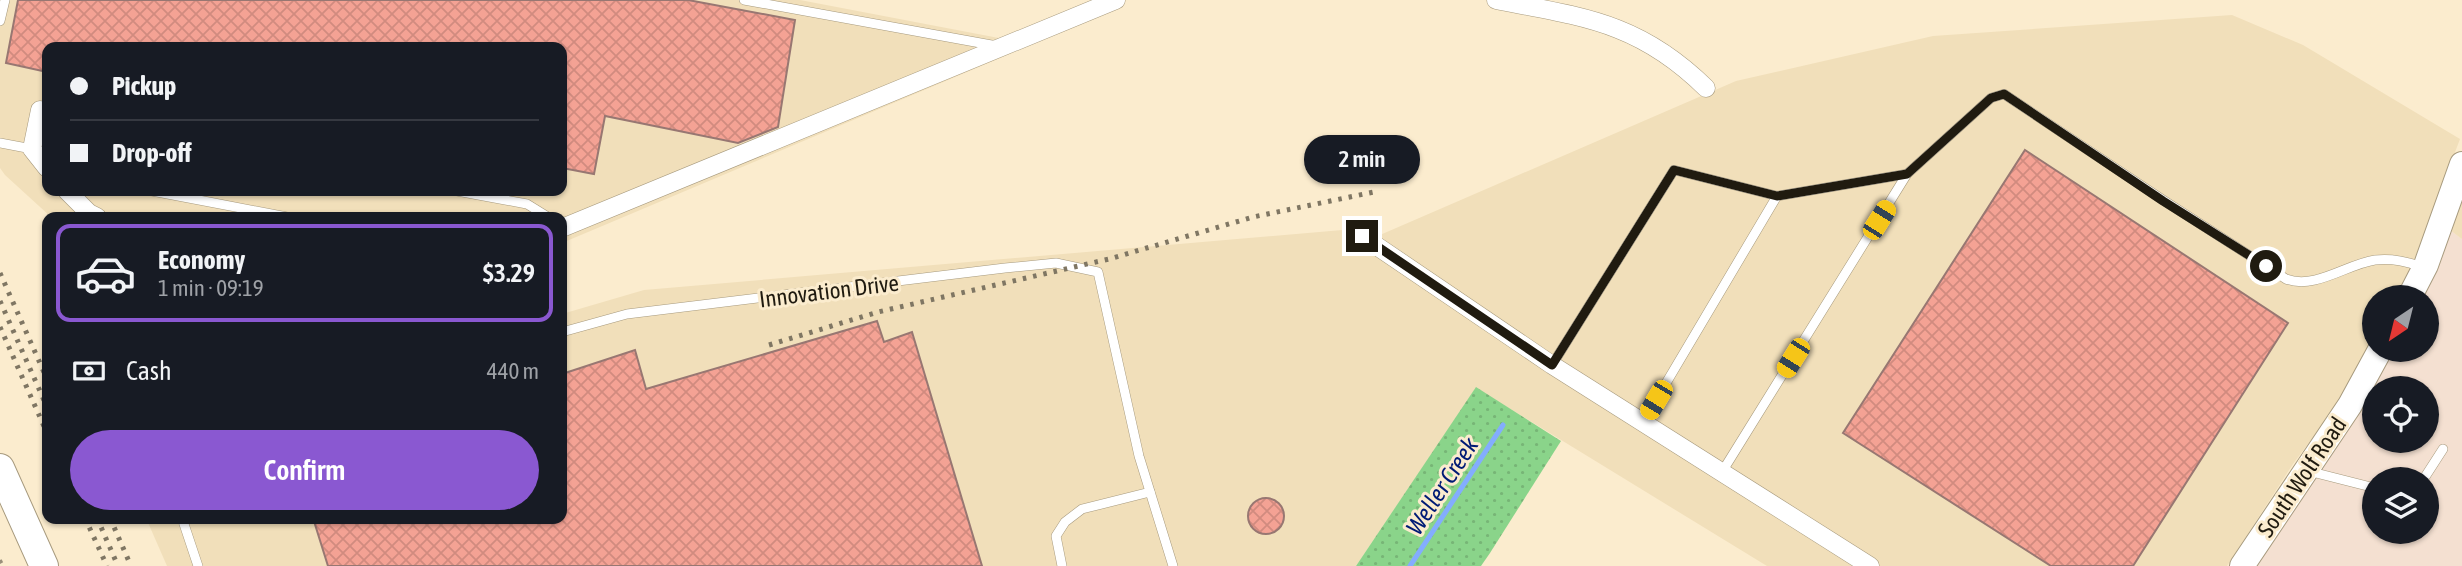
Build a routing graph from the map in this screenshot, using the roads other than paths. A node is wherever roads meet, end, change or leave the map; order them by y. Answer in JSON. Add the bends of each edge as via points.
{"nodes":[{"id":1,"x":5,"y":0,"type":"edge"},
{"id":2,"x":744,"y":0,"type":"edge"},
{"id":3,"x":1116,"y":0,"type":"edge"},
{"id":4,"x":1496,"y":0,"type":"edge"},
{"id":5,"x":0,"y":20,"type":"edge"},
{"id":6,"x":1002,"y":47,"type":"junction"},
{"id":7,"x":1706,"y":88,"type":"dead end"},
{"id":8,"x":42,"y":117,"type":"edge"},
{"id":9,"x":0,"y":143,"type":"edge"},
{"id":10,"x":32,"y":149,"type":"junction"},
{"id":11,"x":42,"y":162,"type":"edge"},
{"id":12,"x":2462,"y":164,"type":"edge"},
{"id":13,"x":1907,"y":174,"type":"junction"},
{"id":14,"x":2457,"y":193,"type":"edge"},
{"id":15,"x":72,"y":196,"type":"edge"},
{"id":16,"x":178,"y":196,"type":"edge"},
{"id":17,"x":484,"y":196,"type":"edge"},
{"id":18,"x":1777,"y":196,"type":"junction"},
{"id":19,"x":89,"y":212,"type":"edge"},
{"id":20,"x":262,"y":212,"type":"edge"},
{"id":21,"x":540,"y":212,"type":"edge"},
{"id":22,"x":567,"y":226,"type":"edge"},
{"id":23,"x":1362,"y":236,"type":"dead end"},
{"id":24,"x":2425,"y":267,"type":"junction"},
{"id":25,"x":2416,"y":285,"type":"edge"},
{"id":26,"x":567,"y":331,"type":"edge"},
{"id":27,"x":2373,"y":362,"type":"edge"},
{"id":28,"x":1552,"y":365,"type":"junction"},
{"id":29,"x":1643,"y":422,"type":"junction"},
{"id":30,"x":2443,"y":449,"type":"dead end"},
{"id":31,"x":2431,"y":467,"type":"edge"},
{"id":32,"x":0,"y":468,"type":"edge"},
{"id":33,"x":2306,"y":471,"type":"junction"},
{"id":34,"x":1722,"y":472,"type":"junction"},
{"id":35,"x":2362,"y":485,"type":"edge"},
{"id":36,"x":1150,"y":492,"type":"junction"},
{"id":37,"x":184,"y":524,"type":"edge"},
{"id":38,"x":44,"y":566,"type":"edge"},
{"id":39,"x":198,"y":566,"type":"edge"},
{"id":40,"x":1062,"y":566,"type":"edge"},
{"id":41,"x":1173,"y":566,"type":"edge"},
{"id":42,"x":1870,"y":566,"type":"edge"},
{"id":43,"x":2242,"y":566,"type":"edge"}],
"edges":[{"from":1,"to":5,"type":"lane"},
{"from":2,"to":6,"type":"lane"},
{"from":3,"to":6,"type":"street"},
{"from":4,"to":7,"type":"street","via":[[1610,25],[1664,51]]},
{"from":6,"to":22,"type":"street"},
{"from":8,"to":10,"type":"street"},
{"from":9,"to":10,"type":"lane"},
{"from":10,"to":11,"type":"street"},
{"from":12,"to":14,"type":"main road"},
{"from":13,"to":18,"type":"lane"},
{"from":13,"to":24,"type":"lane","via":[[1991,98],[2004,94],[2286,279],[2307,282],[2373,260],[2396,259]]},
{"from":13,"to":34,"type":"lane"},
{"from":14,"to":24,"type":"main road"},
{"from":15,"to":19,"type":"street"},
{"from":16,"to":20,"type":"lane"},
{"from":17,"to":21,"type":"lane","via":[[527,204]]},
{"from":18,"to":28,"type":"lane","via":[[1674,170]]},
{"from":18,"to":29,"type":"lane"},
{"from":23,"to":28,"type":"street"},
{"from":24,"to":25,"type":"main road"},
{"from":26,"to":36,"type":"lane","name":"Innovation Drive","via":[[627,314],[1004,268],[1056,263],[1098,272]]},
{"from":27,"to":33,"type":"main road","name":"South Wolf Road"},
{"from":28,"to":29,"type":"street"},
{"from":29,"to":34,"type":"street"},
{"from":30,"to":31,"type":"lane"},
{"from":32,"to":38,"type":"main road"},
{"from":33,"to":35,"type":"lane"},
{"from":33,"to":43,"type":"main road","name":"South Wolf Road"},
{"from":34,"to":42,"type":"street"},
{"from":36,"to":40,"type":"lane","via":[[1082,509],[1065,522],[1055,536]]},
{"from":36,"to":41,"type":"lane"},
{"from":37,"to":39,"type":"lane"}]}
